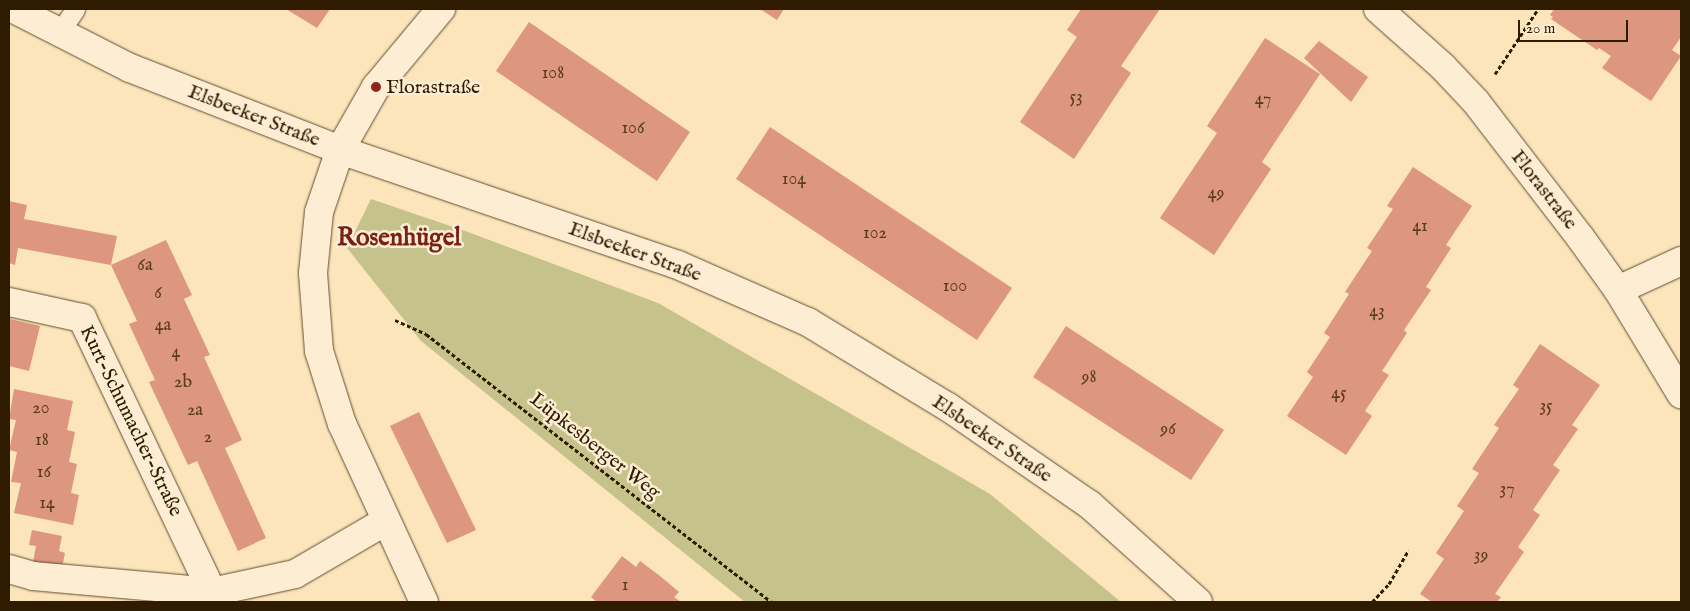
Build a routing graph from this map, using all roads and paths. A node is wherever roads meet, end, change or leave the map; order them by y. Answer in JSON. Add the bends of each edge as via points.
{"nodes":[{"id":1,"x":14,"y":9,"type":"edge"},
{"id":2,"x":75,"y":9,"type":"edge"},
{"id":3,"x":441,"y":9,"type":"edge"},
{"id":4,"x":1378,"y":9,"type":"edge"},
{"id":5,"x":1538,"y":9,"type":"edge"},
{"id":6,"x":59,"y":33,"type":"junction"},
{"id":7,"x":1476,"y":102,"type":"junction"},
{"id":8,"x":340,"y":150,"type":"junction"},
{"id":9,"x":1681,"y":261,"type":"edge"},
{"id":10,"x":1618,"y":290,"type":"junction"},
{"id":11,"x":9,"y":302,"type":"edge"},
{"id":12,"x":395,"y":320,"type":"dead end"},
{"id":13,"x":1681,"y":394,"type":"edge"},
{"id":14,"x":386,"y":521,"type":"junction"},
{"id":15,"x":1409,"y":550,"type":"dead end"},
{"id":16,"x":9,"y":569,"type":"edge"},
{"id":17,"x":212,"y":592,"type":"junction"},
{"id":18,"x":424,"y":602,"type":"edge"},
{"id":19,"x":772,"y":602,"type":"edge"},
{"id":20,"x":1198,"y":602,"type":"edge"},
{"id":21,"x":1372,"y":602,"type":"edge"}],
"edges":[{"from":1,"to":6,"type":"street","name":"Elsbeeker Straße"},
{"from":2,"to":6,"type":"lane"},
{"from":3,"to":8,"type":"street","via":[[376,87]]},
{"from":4,"to":7,"type":"street","name":"Florastraße"},
{"from":5,"to":7,"type":"path"},
{"from":6,"to":8,"type":"street","name":"Elsbeeker Straße","via":[[130,68]]},
{"from":7,"to":10,"type":"street","name":"Florastraße"},
{"from":8,"to":14,"type":"street","via":[[320,212],[313,273],[319,351],[342,424]]},
{"from":8,"to":20,"type":"street","name":"Elsbeeker Straße","via":[[678,265],[808,322],[948,407],[1090,505]]},
{"from":9,"to":10,"type":"street"},
{"from":10,"to":13,"type":"street","name":"Florastraße"},
{"from":11,"to":17,"type":"street","name":"Kurt-Schumacher-Straße","via":[[82,318]]},
{"from":12,"to":19,"type":"path","name":"Lüpkesberger Weg","via":[[426,334]]},
{"from":14,"to":17,"type":"street","via":[[295,574]]},
{"from":14,"to":18,"type":"street"},
{"from":15,"to":21,"type":"path","via":[[1389,584]]},
{"from":16,"to":17,"type":"street","via":[[33,576]]}]}
